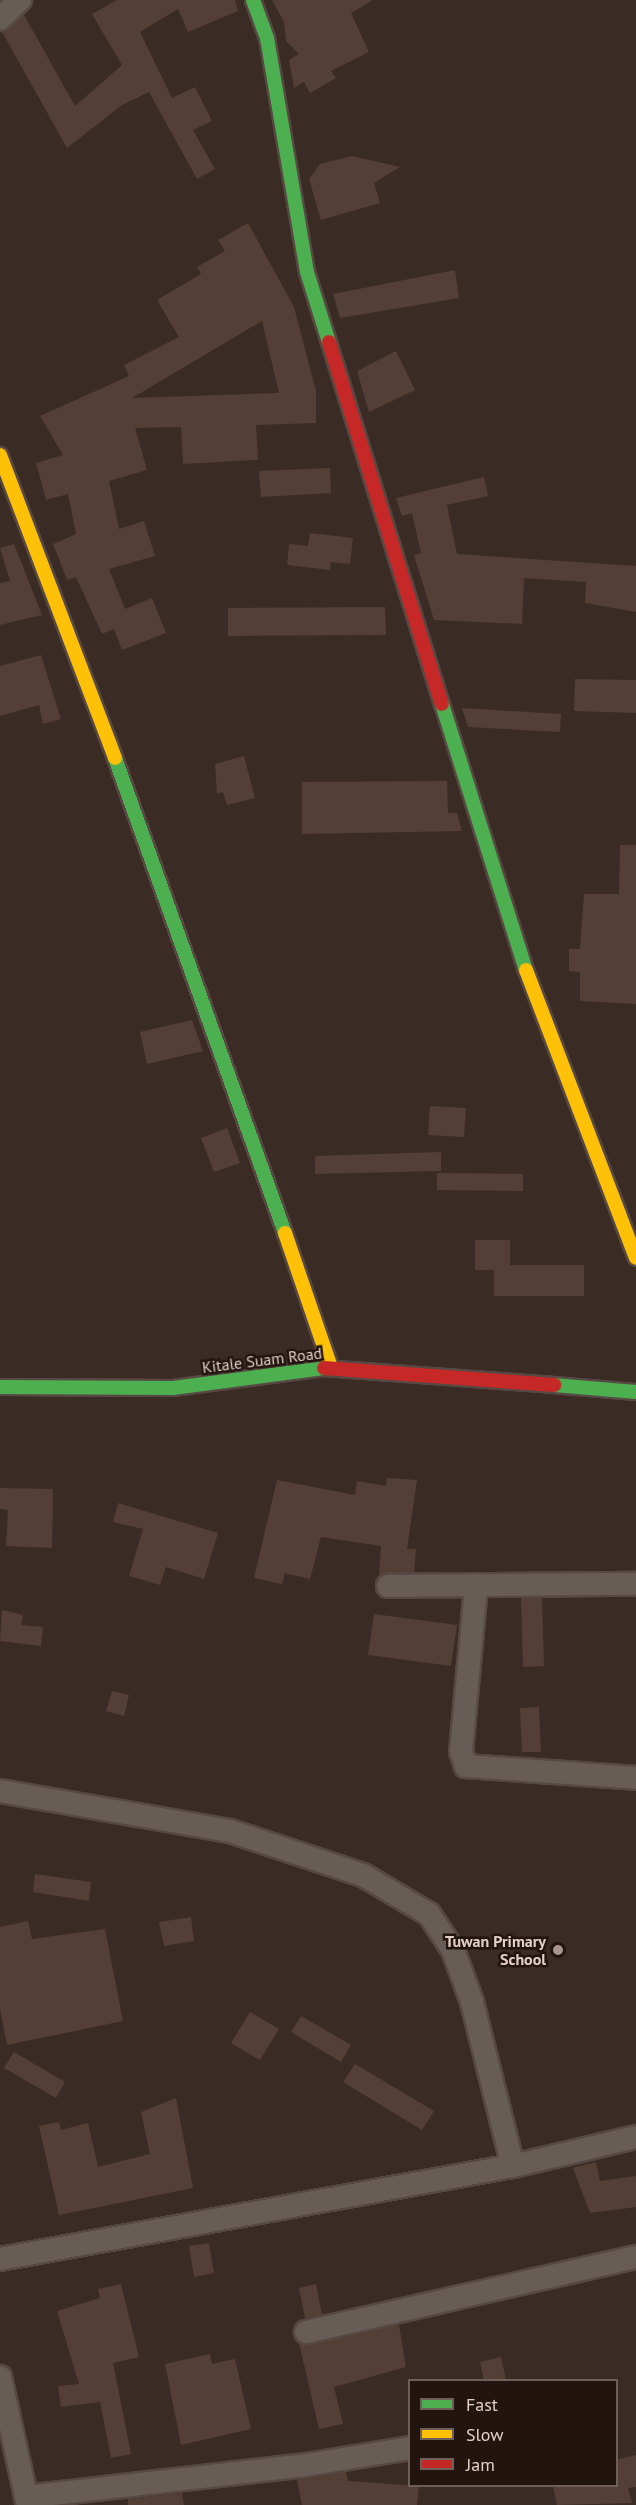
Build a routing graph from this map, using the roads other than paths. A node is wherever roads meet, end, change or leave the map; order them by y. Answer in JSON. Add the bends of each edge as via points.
{"nodes":[{"id":1,"x":20,"y":0,"type":"edge"},
{"id":2,"x":253,"y":0,"type":"edge"},
{"id":3,"x":0,"y":19,"type":"edge"},
{"id":4,"x":0,"y":455,"type":"edge"},
{"id":5,"x":636,"y":1258,"type":"edge"},
{"id":6,"x":331,"y":1367,"type":"junction"},
{"id":7,"x":0,"y":1387,"type":"edge"},
{"id":8,"x":636,"y":1392,"type":"edge"},
{"id":9,"x":636,"y":1584,"type":"edge"},
{"id":10,"x":388,"y":1586,"type":"dead end"},
{"id":11,"x":476,"y":1587,"type":"junction"},
{"id":12,"x":636,"y":1778,"type":"edge"},
{"id":13,"x":0,"y":1791,"type":"edge"},
{"id":14,"x":636,"y":2137,"type":"edge"},
{"id":15,"x":513,"y":2166,"type":"junction"},
{"id":16,"x":636,"y":2257,"type":"edge"},
{"id":17,"x":0,"y":2259,"type":"edge"},
{"id":18,"x":306,"y":2332,"type":"dead end"},
{"id":19,"x":0,"y":2376,"type":"edge"},
{"id":20,"x":408,"y":2448,"type":"edge"},
{"id":21,"x":8,"y":2457,"type":"edge"},
{"id":22,"x":27,"y":2501,"type":"edge"}],
"edges":[{"from":1,"to":3,"type":"street"},
{"from":2,"to":5,"type":"main road","via":[[267,38],[307,272],[519,952]]},
{"from":4,"to":6,"type":"main road","via":[[169,899]]},
{"from":6,"to":7,"type":"main road","name":"Kitale Suam Road","via":[[173,1388]]},
{"from":6,"to":8,"type":"main road","name":"Kitale Suam Road"},
{"from":9,"to":11,"type":"street"},
{"from":10,"to":11,"type":"street"},
{"from":11,"to":12,"type":"street","via":[[461,1751],[466,1766]]},
{"from":13,"to":15,"type":"street","via":[[230,1831],[363,1875],[429,1914],[453,1950],[472,2002]]},
{"from":14,"to":15,"type":"street"},
{"from":15,"to":17,"type":"street"},
{"from":16,"to":18,"type":"street"},
{"from":19,"to":21,"type":"street"},
{"from":20,"to":22,"type":"street"},
{"from":21,"to":22,"type":"street"}]}
